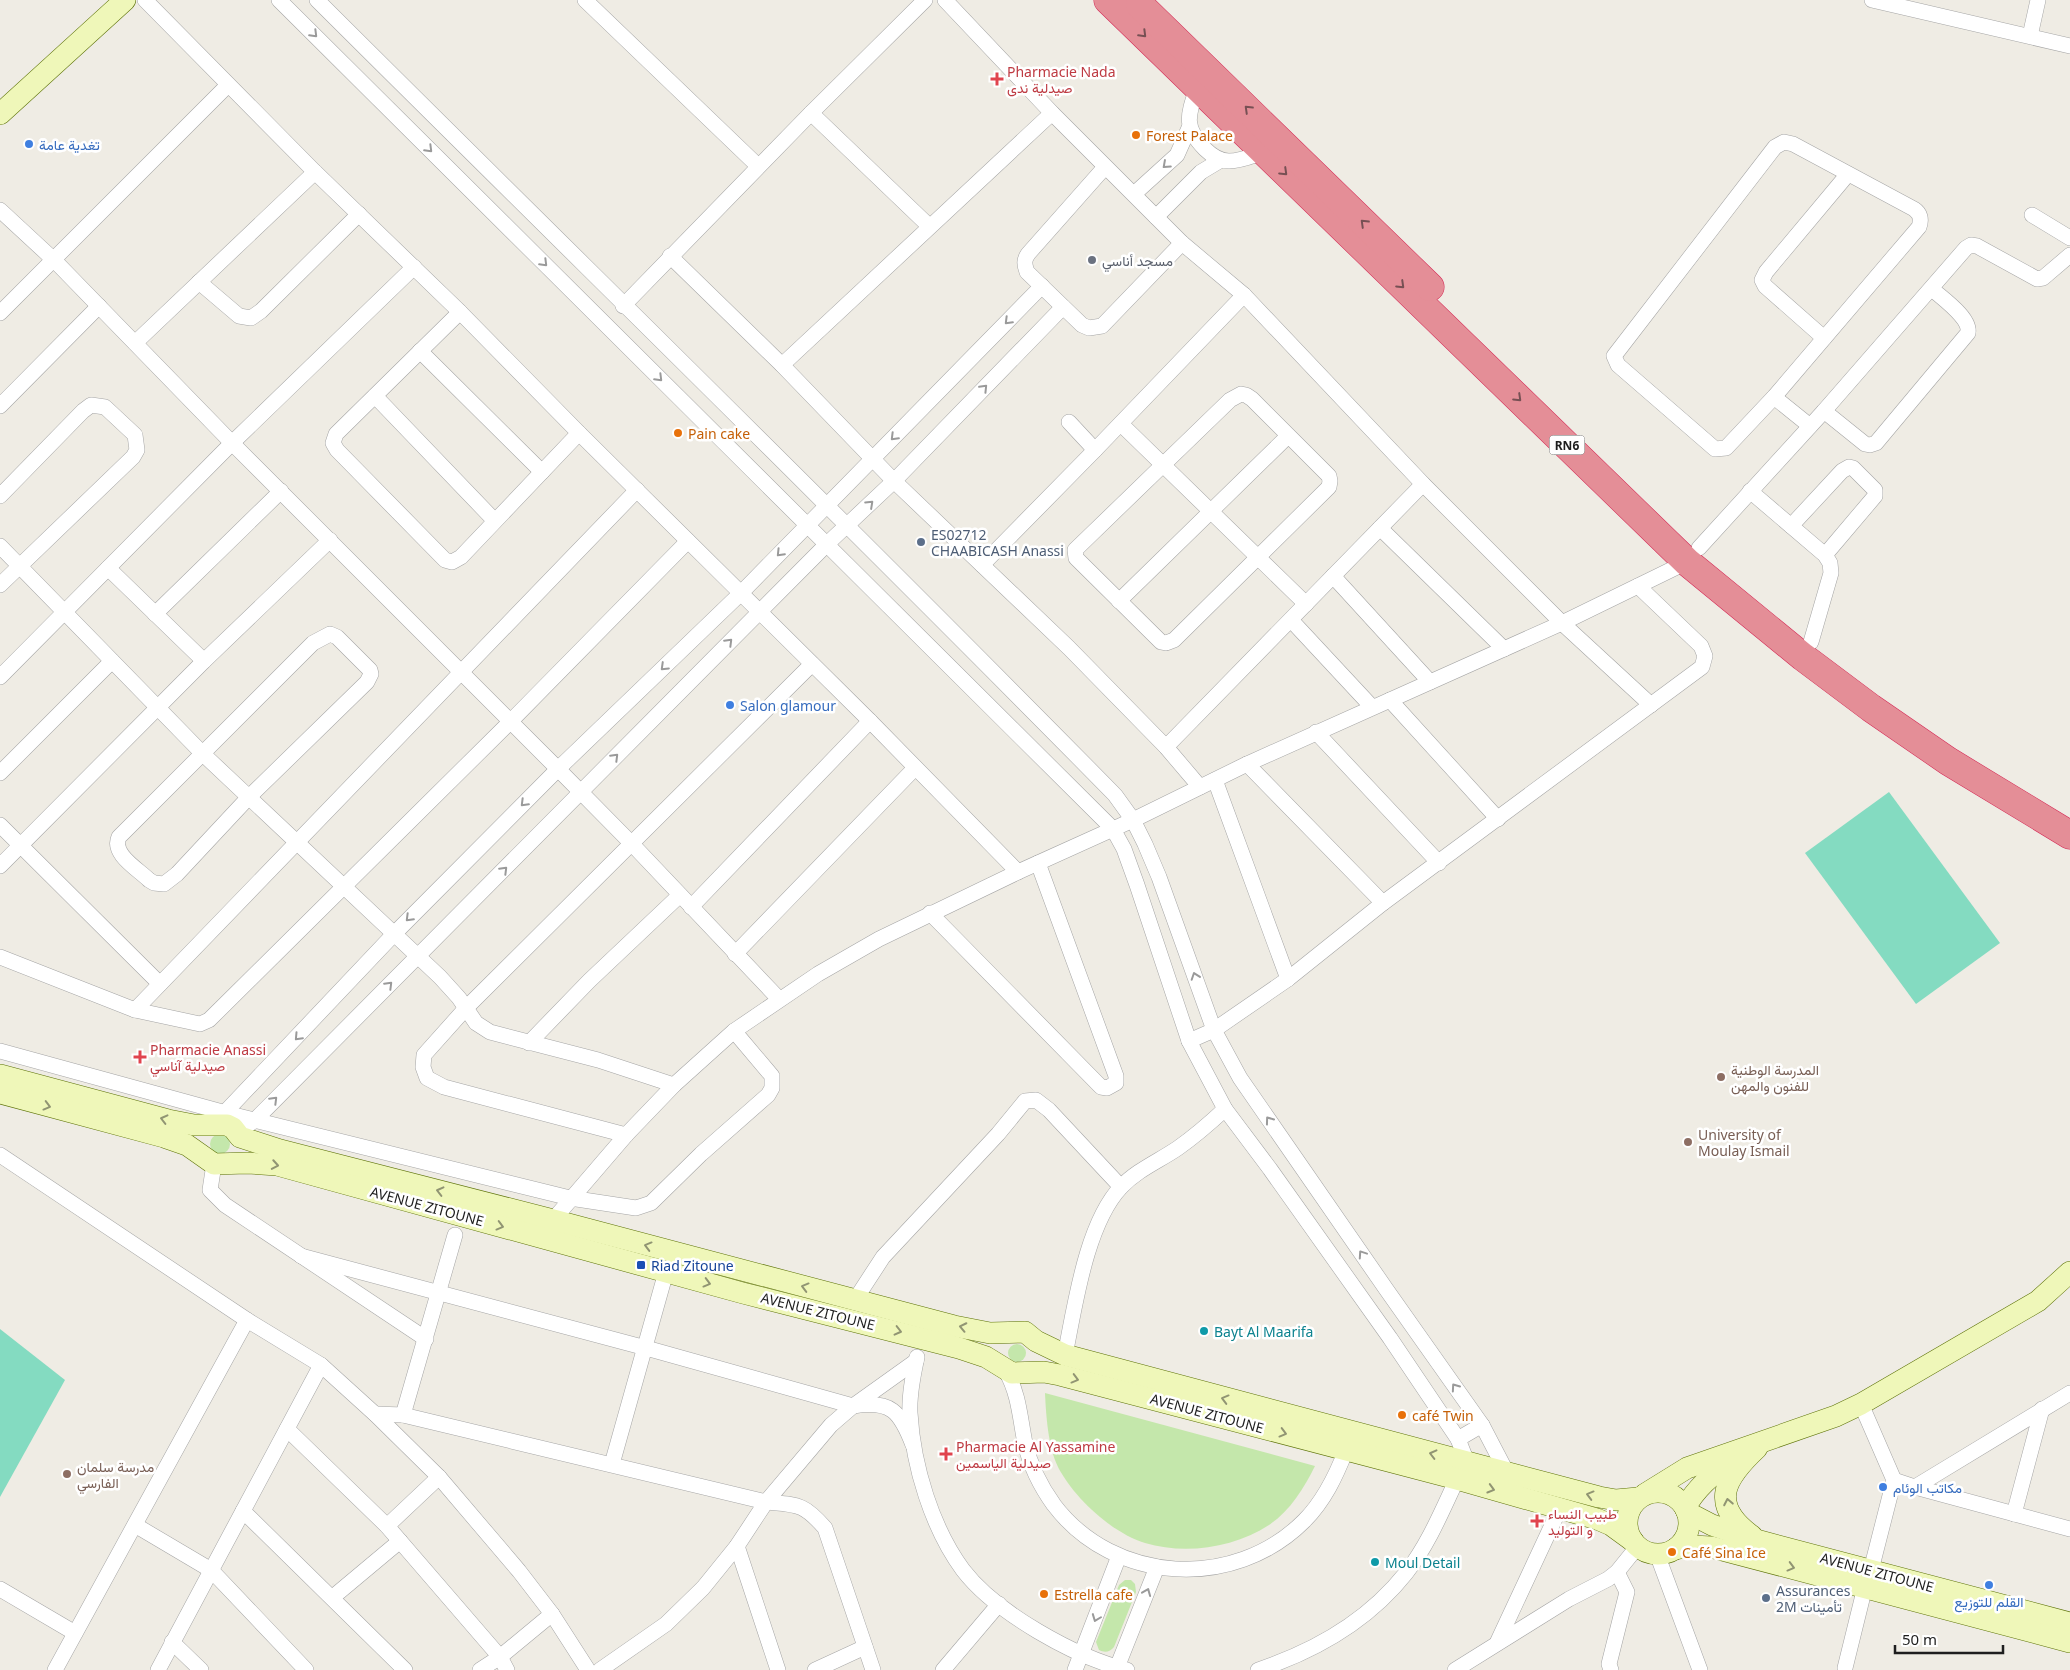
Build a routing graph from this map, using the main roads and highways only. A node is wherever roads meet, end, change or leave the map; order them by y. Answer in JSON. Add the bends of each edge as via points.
{"nodes":[{"id":1,"x":125,"y":0,"type":"edge"},
{"id":2,"x":1108,"y":0,"type":"edge"},
{"id":3,"x":1135,"y":0,"type":"edge"},
{"id":4,"x":0,"y":114,"type":"edge"},
{"id":5,"x":1693,"y":555,"type":"junction"},
{"id":6,"x":2070,"y":813,"type":"edge"},
{"id":7,"x":2070,"y":835,"type":"edge"},
{"id":8,"x":0,"y":1075,"type":"edge"},
{"id":9,"x":0,"y":1093,"type":"edge"},
{"id":10,"x":217,"y":1121,"type":"junction"},
{"id":11,"x":239,"y":1134,"type":"junction"},
{"id":12,"x":214,"y":1161,"type":"junction"},
{"id":13,"x":2070,"y":1272,"type":"edge"},
{"id":14,"x":2070,"y":1293,"type":"edge"},
{"id":15,"x":2038,"y":1301,"type":"junction"},
{"id":16,"x":1011,"y":1332,"type":"junction"},
{"id":17,"x":1036,"y":1341,"type":"junction"},
{"id":18,"x":1015,"y":1370,"type":"junction"},
{"id":19,"x":1753,"y":1446,"type":"junction"},
{"id":20,"x":1462,"y":1471,"type":"junction"},
{"id":21,"x":1642,"y":1496,"type":"junction"},
{"id":22,"x":1686,"y":1510,"type":"junction"},
{"id":23,"x":1756,"y":1540,"type":"junction"},
{"id":24,"x":1651,"y":1547,"type":"junction"},
{"id":25,"x":1868,"y":1579,"type":"junction"},
{"id":26,"x":2070,"y":1623,"type":"edge"},
{"id":27,"x":2070,"y":1642,"type":"edge"}],
"edges":[{"from":1,"to":4,"type":"main road"},
{"from":2,"to":5,"type":"highway","number":"RN6","one_way":true,"via":[[1264,152]]},
{"from":5,"to":3,"type":"highway","number":"RN6","one_way":true},
{"from":5,"to":6,"type":"highway","number":"RN6","via":[[1960,747]]},
{"from":5,"to":7,"type":"highway","number":"RN6","via":[[1803,657],[1871,708],[1948,761]]},
{"from":10,"to":8,"type":"main road","name":"AVENUE ZITOUNE","one_way":true,"via":[[194,1125],[168,1120]]},
{"from":9,"to":12,"type":"main road","one_way":true,"via":[[164,1137],[187,1145]]},
{"from":10,"to":11,"type":"main road","name":"AVENUE ZITOUNE"},
{"from":10,"to":12,"type":"main road","via":[[201,1135],[199,1142]]},
{"from":11,"to":12,"type":"main road","via":[[240,1153],[232,1162]]},
{"from":16,"to":11,"type":"main road","name":"AVENUE ZITOUNE","one_way":true,"via":[[990,1333],[855,1300],[280,1150]]},
{"from":12,"to":18,"type":"main road","name":"AVENUE ZITOUNE","one_way":true,"via":[[276,1164],[666,1272],[922,1337],[986,1356]]},
{"from":13,"to":15,"type":"main road"},
{"from":14,"to":15,"type":"main road"},
{"from":15,"to":19,"type":"main road","via":[[1861,1404]]},
{"from":16,"to":17,"type":"main road","name":"AVENUE ZITOUNE","via":[[1025,1332]]},
{"from":16,"to":18,"type":"main road","via":[[1000,1340],[998,1360]]},
{"from":17,"to":18,"type":"main road","via":[[1039,1348],[1037,1362]]},
{"from":20,"to":17,"type":"main road","name":"AVENUE ZITOUNE","one_way":true,"via":[[1065,1355]]},
{"from":18,"to":20,"type":"main road","name":"AVENUE ZITOUNE","one_way":true,"via":[[1060,1375],[1346,1450]]},
{"from":19,"to":21,"type":"main road","via":[[1687,1468]]},
{"from":19,"to":22,"type":"main road","via":[[1700,1485]]},
{"from":23,"to":19,"type":"main road","one_way":true,"via":[[1734,1521],[1726,1502],[1728,1483]]},
{"from":21,"to":20,"type":"main road","name":"AVENUE ZITOUNE","one_way":true,"via":[[1616,1500],[1508,1473]]},
{"from":20,"to":24,"type":"main road","name":"AVENUE ZITOUNE","one_way":true,"via":[[1611,1525]]},
{"from":21,"to":22,"type":"main road","via":[[1664,1492],[1680,1501]]},
{"from":21,"to":24,"type":"main road","via":[[1628,1514],[1628,1533]]},
{"from":22,"to":23,"type":"main road","name":"AVENUE ZITOUNE","via":[[1712,1525]]},
{"from":22,"to":24,"type":"main road","via":[[1689,1526],[1680,1544]]},
{"from":23,"to":25,"type":"main road","name":"AVENUE ZITOUNE"},
{"from":24,"to":25,"type":"main road","name":"AVENUE ZITOUNE","one_way":true,"via":[[1711,1546]]},
{"from":25,"to":26,"type":"main road","name":"AVENUE ZITOUNE"},
{"from":25,"to":27,"type":"main road","name":"AVENUE ZITOUNE"}]}
